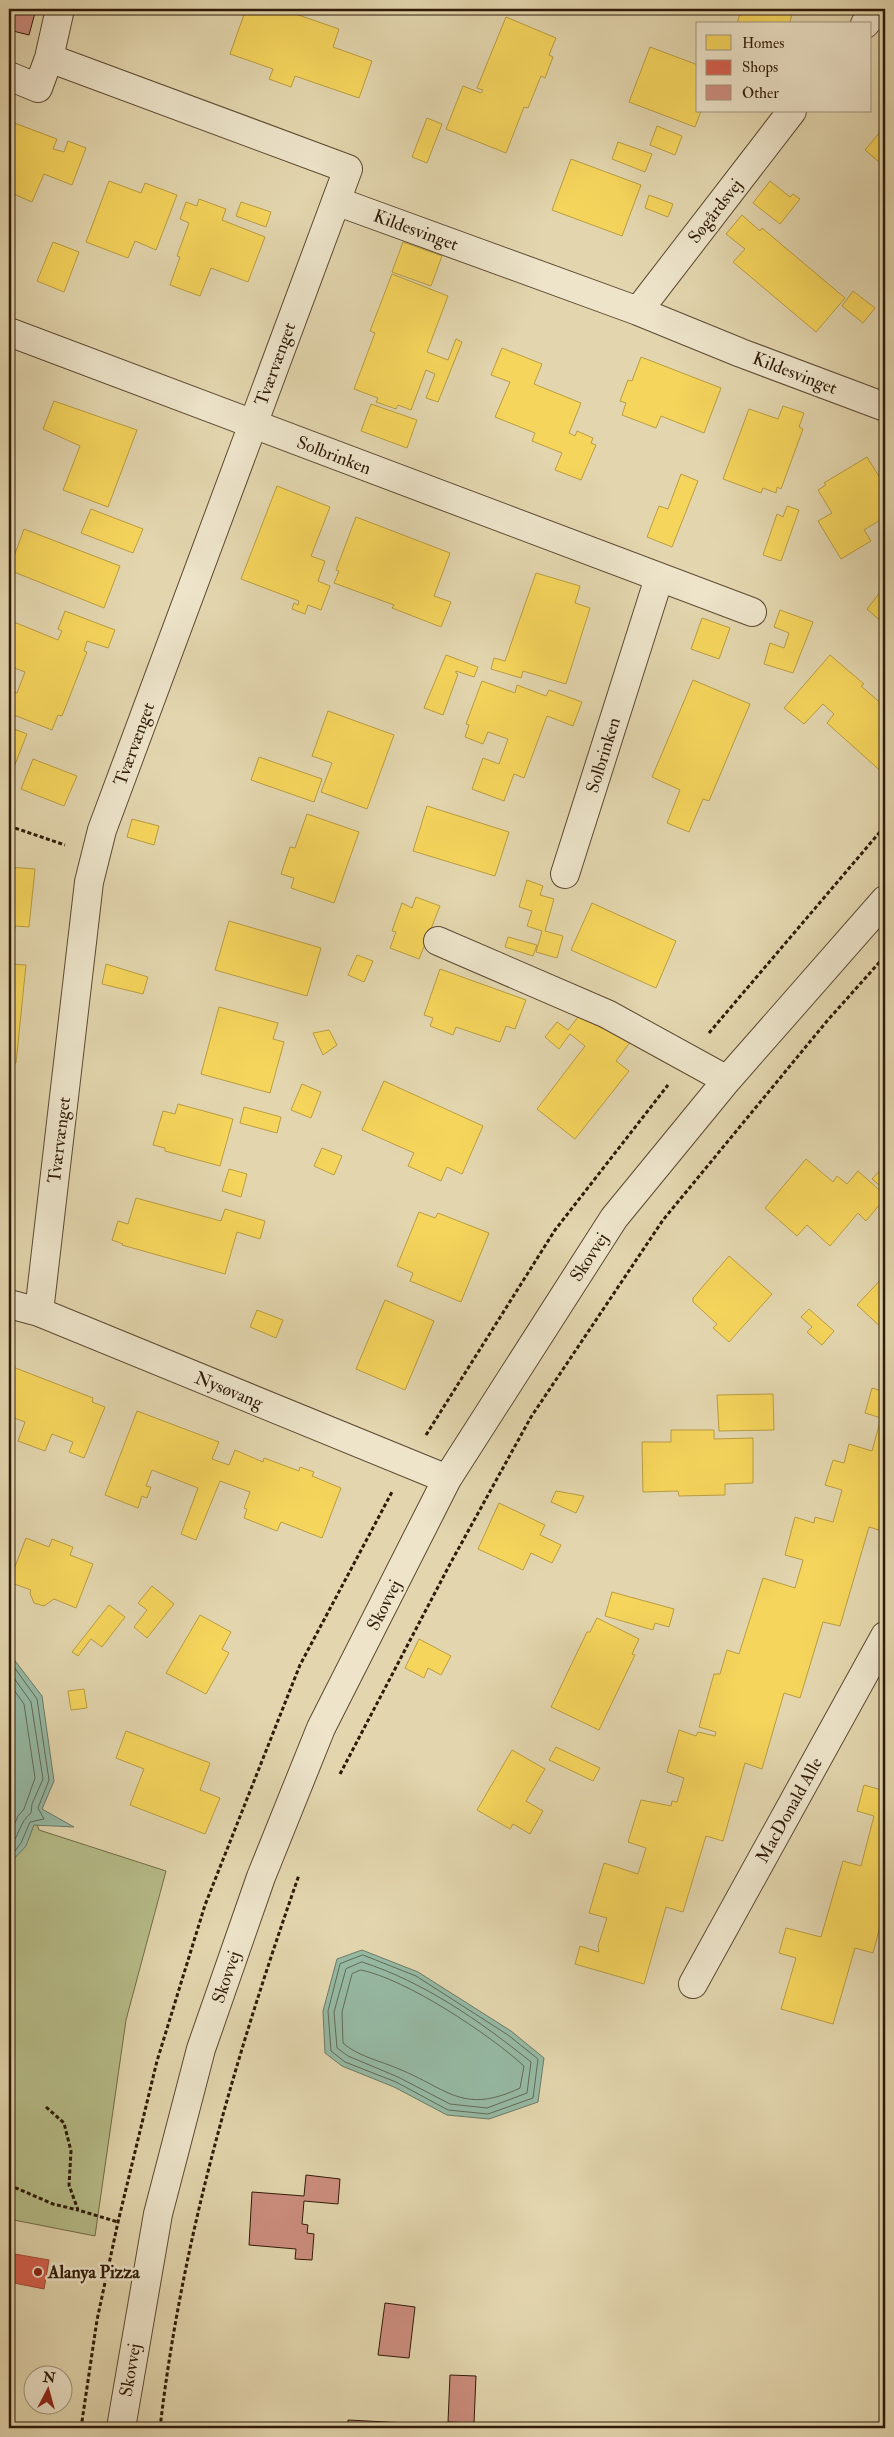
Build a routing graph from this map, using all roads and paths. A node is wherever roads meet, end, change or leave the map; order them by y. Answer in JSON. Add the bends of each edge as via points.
{"nodes":[{"id":1,"x":60,"y":9,"type":"edge"},
{"id":2,"x":878,"y":9,"type":"edge"},
{"id":3,"x":867,"y":22,"type":"edge"},
{"id":4,"x":48,"y":58,"type":"junction"},
{"id":5,"x":9,"y":76,"type":"edge"},
{"id":6,"x":791,"y":112,"type":"edge"},
{"id":7,"x":336,"y":201,"type":"junction"},
{"id":8,"x":638,"y":311,"type":"junction"},
{"id":9,"x":9,"y":332,"type":"edge"},
{"id":10,"x":885,"y":407,"type":"edge"},
{"id":11,"x":252,"y":424,"type":"junction"},
{"id":12,"x":659,"y":578,"type":"junction"},
{"id":13,"x":752,"y":612,"type":"dead end"},
{"id":14,"x":9,"y":826,"type":"edge"},
{"id":15,"x":96,"y":855,"type":"junction"},
{"id":16,"x":565,"y":874,"type":"dead end"},
{"id":17,"x":885,"y":900,"type":"edge"},
{"id":18,"x":438,"y":941,"type":"dead end"},
{"id":19,"x":885,"y":956,"type":"edge"},
{"id":20,"x":727,"y":1080,"type":"junction"},
{"id":21,"x":9,"y":1304,"type":"edge"},
{"id":22,"x":39,"y":1312,"type":"junction"},
{"id":23,"x":447,"y":1479,"type":"junction"},
{"id":24,"x":885,"y":1636,"type":"edge"},
{"id":25,"x":338,"y":1777,"type":"dead end"},
{"id":26,"x":302,"y":1866,"type":"dead end"},
{"id":27,"x":694,"y":1984,"type":"dead end"},
{"id":28,"x":46,"y":2107,"type":"dead end"},
{"id":29,"x":9,"y":2185,"type":"edge"},
{"id":30,"x":78,"y":2210,"type":"junction"},
{"id":31,"x":155,"y":2232,"type":"junction"},
{"id":32,"x":192,"y":2239,"type":"junction"},
{"id":33,"x":121,"y":2428,"type":"edge"},
{"id":34,"x":160,"y":2428,"type":"edge"}],
"edges":[{"from":1,"to":4,"type":"street"},
{"from":2,"to":3,"type":"street"},
{"from":4,"to":5,"type":"street","via":[[38,88]]},
{"from":4,"to":7,"type":"street","via":[[348,169]]},
{"from":6,"to":8,"type":"street","name":"Søgårdsvej"},
{"from":7,"to":8,"type":"street","name":"Kildesvinget"},
{"from":7,"to":11,"type":"street","name":"Tværvænget"},
{"from":8,"to":10,"type":"street","name":"Kildesvinget"},
{"from":9,"to":11,"type":"street","name":"Solbrinken"},
{"from":11,"to":12,"type":"street","name":"Solbrinken"},
{"from":11,"to":15,"type":"street","name":"Tværvænget","via":[[102,830]]},
{"from":12,"to":13,"type":"street","name":"Solbrinken"},
{"from":12,"to":16,"type":"street","name":"Solbrinken"},
{"from":14,"to":15,"type":"path"},
{"from":15,"to":22,"type":"street","name":"Tværvænget","via":[[89,882]]},
{"from":17,"to":20,"type":"street","name":"Skovvej"},
{"from":18,"to":20,"type":"street","via":[[607,1014]]},
{"from":19,"to":25,"type":"path","via":[[663,1220],[531,1417]]},
{"from":20,"to":23,"type":"street","name":"Skovvej","via":[[614,1218]]},
{"from":21,"to":22,"type":"street","name":"Nysøvang"},
{"from":22,"to":23,"type":"street","name":"Nysøvang"},
{"from":23,"to":31,"type":"street","name":"Skovvej","via":[[321,1728],[261,1877],[201,2049]]},
{"from":24,"to":27,"type":"street","name":"MacDonald Alle"},
{"from":26,"to":32,"type":"path","via":[[255,2002],[198,2204]]},
{"from":28,"to":30,"type":"path","via":[[64,2124],[71,2151],[68,2185]]},
{"from":29,"to":30,"type":"path","via":[[53,2204]]},
{"from":30,"to":31,"type":"path"},
{"from":31,"to":32,"type":"path"},
{"from":31,"to":33,"type":"street","name":"Skovvej"},
{"from":32,"to":34,"type":"path","via":[[165,2379]]}]}
